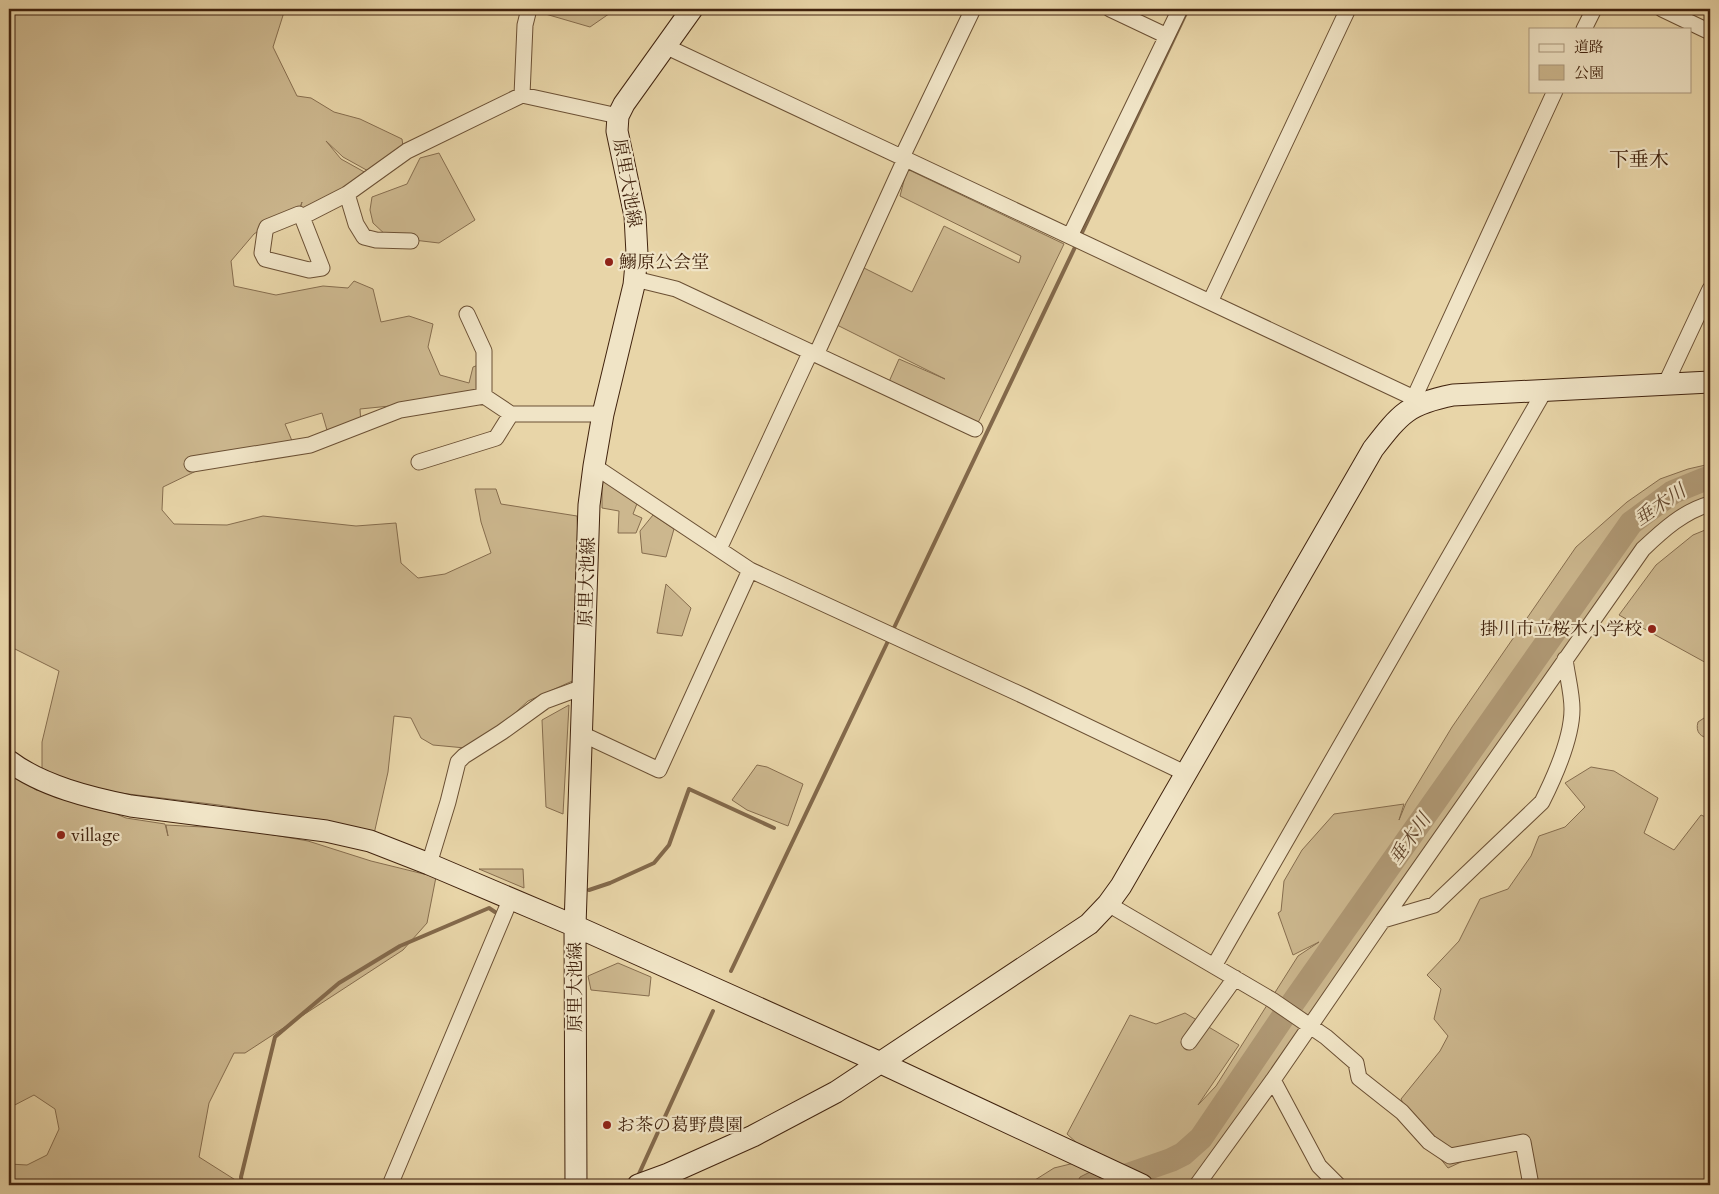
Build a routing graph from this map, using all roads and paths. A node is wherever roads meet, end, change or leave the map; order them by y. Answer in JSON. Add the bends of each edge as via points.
{"nodes":[{"id":1,"x":529,"y":9,"type":"edge"},
{"id":2,"x":692,"y":9,"type":"edge"},
{"id":3,"x":973,"y":9,"type":"edge"},
{"id":4,"x":1110,"y":9,"type":"edge"},
{"id":5,"x":1180,"y":9,"type":"edge"},
{"id":6,"x":1348,"y":9,"type":"edge"},
{"id":7,"x":1594,"y":9,"type":"edge"},
{"id":8,"x":1662,"y":9,"type":"edge"},
{"id":9,"x":1584,"y":28,"type":"edge"},
{"id":10,"x":1710,"y":32,"type":"edge"},
{"id":11,"x":1167,"y":36,"type":"junction"},
{"id":12,"x":665,"y":46,"type":"junction"},
{"id":13,"x":1556,"y":92,"type":"edge"},
{"id":14,"x":522,"y":95,"type":"junction"},
{"id":15,"x":618,"y":116,"type":"junction"},
{"id":16,"x":903,"y":158,"type":"junction"},
{"id":17,"x":348,"y":194,"type":"junction"},
{"id":18,"x":302,"y":217,"type":"dead end"},
{"id":19,"x":1070,"y":236,"type":"junction"},
{"id":20,"x":411,"y":241,"type":"dead end"},
{"id":21,"x":635,"y":279,"type":"junction"},
{"id":22,"x":1710,"y":289,"type":"edge"},
{"id":23,"x":1210,"y":302,"type":"junction"},
{"id":24,"x":467,"y":314,"type":"dead end"},
{"id":25,"x":813,"y":354,"type":"junction"},
{"id":26,"x":1710,"y":382,"type":"edge"},
{"id":27,"x":1665,"y":385,"type":"junction"},
{"id":28,"x":1545,"y":390,"type":"junction"},
{"id":29,"x":484,"y":396,"type":"junction"},
{"id":30,"x":1418,"y":400,"type":"junction"},
{"id":31,"x":511,"y":414,"type":"junction"},
{"id":32,"x":603,"y":414,"type":"junction"},
{"id":33,"x":975,"y":430,"type":"dead end"},
{"id":34,"x":419,"y":462,"type":"dead end"},
{"id":35,"x":192,"y":464,"type":"dead end"},
{"id":36,"x":594,"y":466,"type":"junction"},
{"id":37,"x":1710,"y":504,"type":"edge"},
{"id":38,"x":719,"y":549,"type":"junction"},
{"id":39,"x":750,"y":570,"type":"junction"},
{"id":40,"x":1565,"y":659,"type":"junction"},
{"id":41,"x":583,"y":687,"type":"junction"},
{"id":42,"x":582,"y":734,"type":"junction"},
{"id":43,"x":10,"y":763,"type":"edge"},
{"id":44,"x":1186,"y":774,"type":"junction"},
{"id":45,"x":428,"y":864,"type":"junction"},
{"id":46,"x":511,"y":898,"type":"junction"},
{"id":47,"x":1108,"y":904,"type":"junction"},
{"id":48,"x":1383,"y":920,"type":"junction"},
{"id":49,"x":575,"y":926,"type":"junction"},
{"id":50,"x":1214,"y":966,"type":"junction"},
{"id":51,"x":1235,"y":978,"type":"junction"},
{"id":52,"x":1305,"y":1023,"type":"junction"},
{"id":53,"x":1189,"y":1042,"type":"dead end"},
{"id":54,"x":881,"y":1063,"type":"junction"},
{"id":55,"x":1273,"y":1080,"type":"junction"},
{"id":56,"x":390,"y":1185,"type":"edge"},
{"id":57,"x":576,"y":1185,"type":"edge"},
{"id":58,"x":638,"y":1185,"type":"edge"},
{"id":59,"x":1142,"y":1185,"type":"edge"},
{"id":60,"x":1197,"y":1185,"type":"edge"},
{"id":61,"x":1338,"y":1185,"type":"edge"},
{"id":62,"x":1531,"y":1185,"type":"edge"}],
"edges":[{"from":1,"to":14,"type":"street","via":[[525,25]]},
{"from":2,"to":12,"type":"street","name":"原里大池線"},
{"from":3,"to":16,"type":"street"},
{"from":4,"to":11,"type":"street"},
{"from":5,"to":11,"type":"street"},
{"from":6,"to":23,"type":"street"},
{"from":7,"to":9,"type":"street"},
{"from":8,"to":10,"type":"street"},
{"from":11,"to":19,"type":"street"},
{"from":12,"to":15,"type":"street","name":"原里大池線"},
{"from":12,"to":16,"type":"street"},
{"from":13,"to":30,"type":"street"},
{"from":14,"to":15,"type":"street"},
{"from":14,"to":17,"type":"street","via":[[407,151]]},
{"from":15,"to":21,"type":"street","name":"原里大池線","via":[[617,131],[635,216]]},
{"from":16,"to":19,"type":"street"},
{"from":16,"to":25,"type":"street"},
{"from":17,"to":18,"type":"street"},
{"from":17,"to":20,"type":"street","via":[[356,224],[364,237]]},
{"from":19,"to":23,"type":"street"},
{"from":21,"to":25,"type":"street","via":[[676,289]]},
{"from":21,"to":32,"type":"street","name":"原里大池線"},
{"from":22,"to":27,"type":"street"},
{"from":23,"to":30,"type":"street"},
{"from":24,"to":29,"type":"street","via":[[484,351]]},
{"from":25,"to":33,"type":"street"},
{"from":25,"to":38,"type":"street"},
{"from":26,"to":27,"type":"street"},
{"from":27,"to":28,"type":"street"},
{"from":28,"to":30,"type":"street"},
{"from":28,"to":50,"type":"street"},
{"from":29,"to":31,"type":"street"},
{"from":29,"to":35,"type":"street","via":[[400,410],[310,445]]},
{"from":30,"to":44,"type":"street","via":[[1373,448]]},
{"from":31,"to":32,"type":"street"},
{"from":31,"to":34,"type":"street","via":[[496,438]]},
{"from":32,"to":36,"type":"street","name":"原里大池線"},
{"from":36,"to":38,"type":"street"},
{"from":36,"to":41,"type":"street","name":"原里大池線","via":[[589,505]]},
{"from":37,"to":40,"type":"street","via":[[1685,514],[1643,548]]},
{"from":38,"to":39,"type":"street"},
{"from":39,"to":42,"type":"street","via":[[659,770]]},
{"from":39,"to":44,"type":"street"},
{"from":40,"to":48,"type":"street"},
{"from":40,"to":48,"type":"street","via":[[1572,710],[1565,748],[1542,802],[1434,905]]},
{"from":41,"to":42,"type":"street","name":"原里大池線"},
{"from":41,"to":45,"type":"street","via":[[545,701],[458,762]]},
{"from":42,"to":49,"type":"street","name":"原里大池線"},
{"from":43,"to":45,"type":"street","via":[[39,778],[100,800],[326,831],[370,841]]},
{"from":44,"to":47,"type":"street"},
{"from":45,"to":46,"type":"street"},
{"from":46,"to":49,"type":"street"},
{"from":46,"to":56,"type":"street"},
{"from":47,"to":50,"type":"street"},
{"from":47,"to":54,"type":"street","via":[[1089,924]]},
{"from":48,"to":52,"type":"street"},
{"from":49,"to":54,"type":"street"},
{"from":49,"to":57,"type":"street","name":"原里大池線"},
{"from":50,"to":51,"type":"street"},
{"from":51,"to":52,"type":"street"},
{"from":51,"to":53,"type":"street"},
{"from":52,"to":55,"type":"street"},
{"from":52,"to":62,"type":"street","via":[[1356,1063],[1360,1078],[1402,1112],[1429,1142],[1450,1156],[1523,1142]]},
{"from":54,"to":58,"type":"street","via":[[836,1092],[753,1136]]},
{"from":54,"to":59,"type":"street"},
{"from":55,"to":60,"type":"street"},
{"from":55,"to":61,"type":"street","via":[[1318,1166]]}]}
